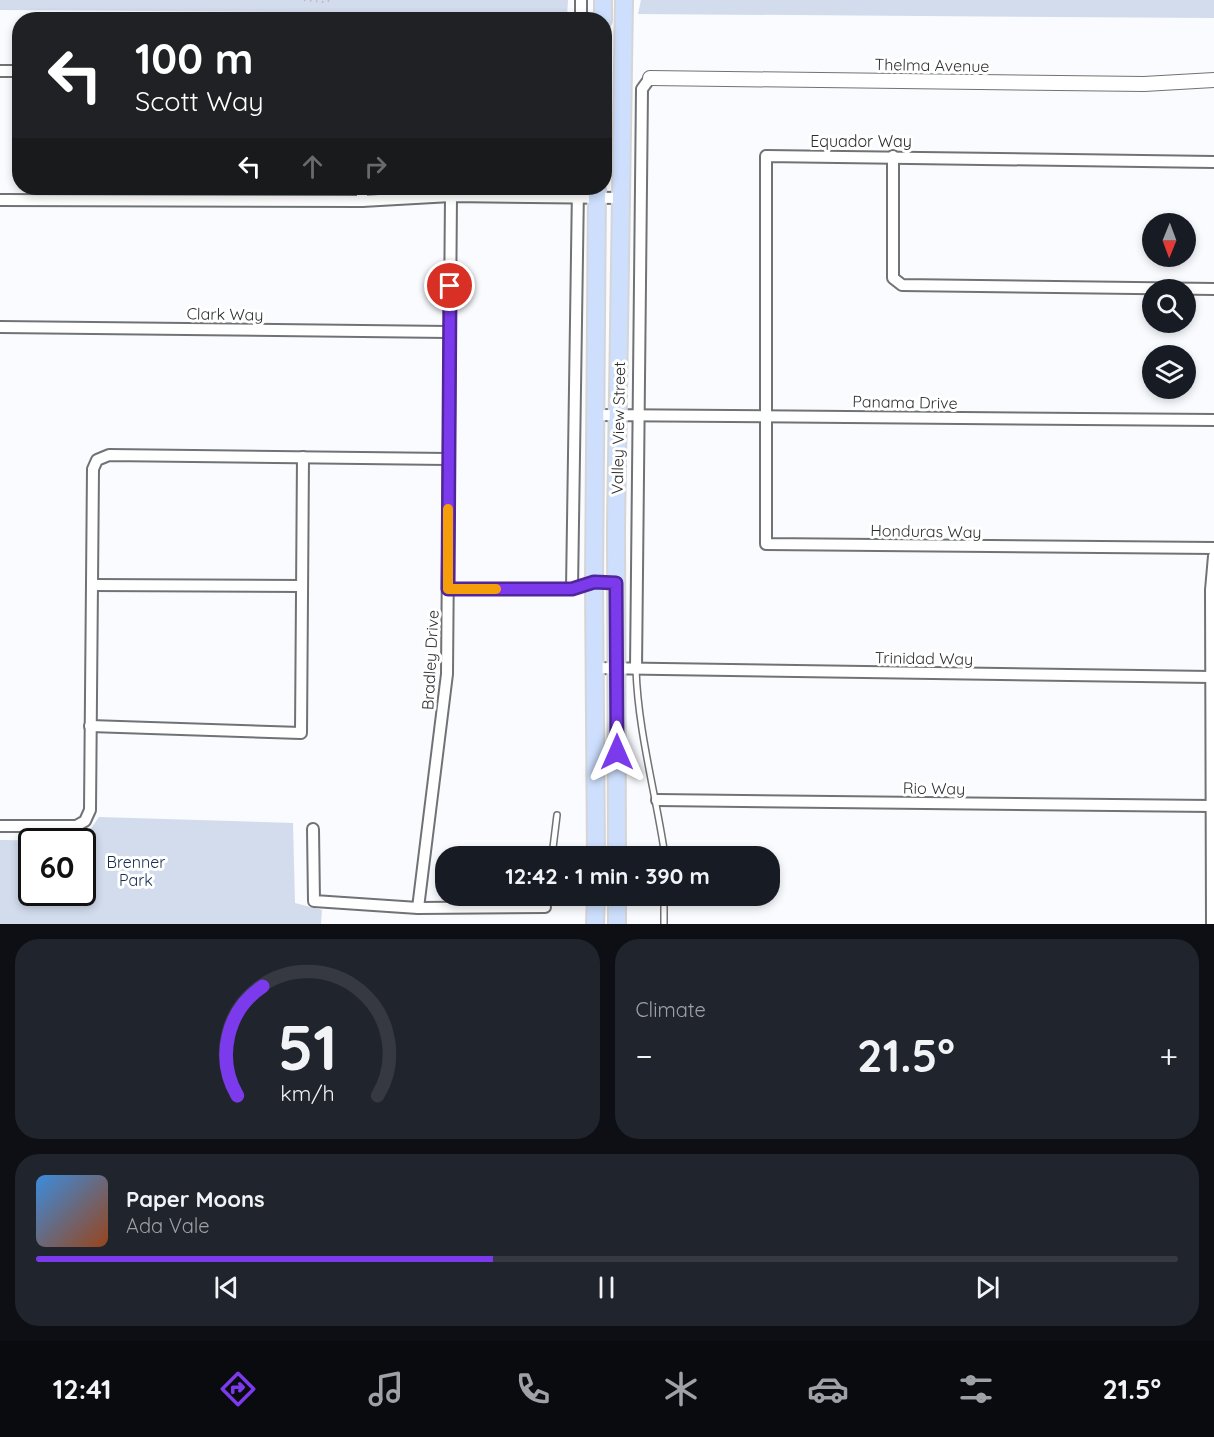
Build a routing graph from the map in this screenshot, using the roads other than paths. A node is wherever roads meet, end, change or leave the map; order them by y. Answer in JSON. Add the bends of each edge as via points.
{"nodes":[{"id":1,"x":624,"y":0,"type":"edge"},
{"id":2,"x":650,"y":78,"type":"joint"},
{"id":3,"x":1214,"y":80,"type":"edge"},
{"id":4,"x":893,"y":156,"type":"junction"},
{"id":5,"x":1214,"y":162,"type":"edge"},
{"id":6,"x":362,"y":195,"type":"edge"},
{"id":7,"x":493,"y":195,"type":"edge"},
{"id":8,"x":578,"y":195,"type":"edge"},
{"id":9,"x":597,"y":195,"type":"edge"},
{"id":10,"x":606,"y":195,"type":"edge"},
{"id":11,"x":451,"y":196,"type":"junction"},
{"id":12,"x":620,"y":198,"type":"junction"},
{"id":13,"x":0,"y":200,"type":"edge"},
{"id":14,"x":362,"y":201,"type":"junction"},
{"id":15,"x":1214,"y":289,"type":"edge"},
{"id":16,"x":0,"y":327,"type":"edge"},
{"id":17,"x":449,"y":332,"type":"junction"},
{"id":18,"x":595,"y":415,"type":"junction"},
{"id":19,"x":639,"y":415,"type":"junction"},
{"id":20,"x":619,"y":416,"type":"junction"},
{"id":21,"x":767,"y":416,"type":"junction"},
{"id":22,"x":1214,"y":420,"type":"edge"},
{"id":23,"x":303,"y":457,"type":"junction"},
{"id":24,"x":448,"y":459,"type":"junction"},
{"id":25,"x":1214,"y":548,"type":"edge"},
{"id":26,"x":1214,"y":556,"type":"edge"},
{"id":27,"x":594,"y":582,"type":"junction"},
{"id":28,"x":616,"y":583,"type":"junction"},
{"id":29,"x":92,"y":585,"type":"junction"},
{"id":30,"x":302,"y":586,"type":"junction"},
{"id":31,"x":448,"y":589,"type":"junction"},
{"id":32,"x":572,"y":589,"type":"junction"},
{"id":33,"x":595,"y":668,"type":"junction"},
{"id":34,"x":617,"y":669,"type":"junction"},
{"id":35,"x":636,"y":669,"type":"junction"},
{"id":36,"x":1211,"y":677,"type":"junction"},
{"id":37,"x":90,"y":726,"type":"junction"},
{"id":38,"x":657,"y":800,"type":"junction"},
{"id":39,"x":1211,"y":806,"type":"junction"},
{"id":40,"x":558,"y":815,"type":"dead end"},
{"id":41,"x":0,"y":826,"type":"edge"},
{"id":42,"x":313,"y":829,"type":"dead end"},
{"id":43,"x":553,"y":846,"type":"edge"},
{"id":44,"x":596,"y":846,"type":"edge"},
{"id":45,"x":617,"y":846,"type":"edge"},
{"id":46,"x":664,"y":846,"type":"edge"},
{"id":47,"x":596,"y":906,"type":"edge"},
{"id":48,"x":617,"y":906,"type":"edge"},
{"id":49,"x":664,"y":906,"type":"edge"},
{"id":50,"x":545,"y":907,"type":"edge"},
{"id":51,"x":418,"y":908,"type":"junction"},
{"id":52,"x":595,"y":924,"type":"edge"},
{"id":53,"x":617,"y":924,"type":"edge"},
{"id":54,"x":664,"y":924,"type":"edge"},
{"id":55,"x":1212,"y":924,"type":"edge"}],
"edges":[{"from":1,"to":12,"type":"main road","name":"Valley View Street"},
{"from":2,"to":3,"type":"street","name":"Thelma Avenue","via":[[1144,84]]},
{"from":2,"to":19,"type":"street","via":[[642,89]]},
{"from":4,"to":5,"type":"street","name":"Equador Way"},
{"from":4,"to":15,"type":"street","via":[[893,278],[903,285]]},
{"from":4,"to":21,"type":"street","name":"Equador Way","via":[[766,156]]},
{"from":6,"to":14,"type":"street"},
{"from":7,"to":11,"type":"street"},
{"from":8,"to":32,"type":"street"},
{"from":9,"to":18,"type":"main road","name":"Valley View Street"},
{"from":10,"to":12,"type":"street"},
{"from":11,"to":14,"type":"street"},
{"from":11,"to":17,"type":"street","name":"Bradley Drive"},
{"from":12,"to":20,"type":"main road","name":"Valley View Street"},
{"from":13,"to":14,"type":"street"},
{"from":16,"to":17,"type":"street","name":"Clark Way"},
{"from":17,"to":24,"type":"street","name":"Bradley Drive"},
{"from":18,"to":20,"type":"street","name":"Panama Drive"},
{"from":18,"to":27,"type":"main road","name":"Valley View Street"},
{"from":19,"to":20,"type":"street","name":"Panama Drive"},
{"from":19,"to":21,"type":"street","name":"Panama Drive"},
{"from":19,"to":35,"type":"street"},
{"from":20,"to":28,"type":"main road","name":"Valley View Street"},
{"from":21,"to":22,"type":"street","name":"Panama Drive"},
{"from":21,"to":25,"type":"street","name":"Honduras Way","via":[[766,544]]},
{"from":23,"to":24,"type":"street"},
{"from":23,"to":29,"type":"street","via":[[109,455],[97,460],[93,469]]},
{"from":23,"to":30,"type":"street"},
{"from":24,"to":31,"type":"street","name":"Bradley Drive"},
{"from":26,"to":36,"type":"street"},
{"from":27,"to":28,"type":"street"},
{"from":27,"to":32,"type":"street"},
{"from":27,"to":33,"type":"main road","name":"Valley View Street"},
{"from":28,"to":34,"type":"main road","name":"Valley View Street"},
{"from":29,"to":30,"type":"street"},
{"from":29,"to":37,"type":"street"},
{"from":30,"to":37,"type":"street","via":[[301,733]]},
{"from":31,"to":32,"type":"street"},
{"from":31,"to":51,"type":"street","name":"Bradley Drive","via":[[447,675]]},
{"from":33,"to":34,"type":"street","name":"Trinidad Way"},
{"from":33,"to":44,"type":"main road","name":"Valley View Street"},
{"from":34,"to":35,"type":"street","name":"Trinidad Way"},
{"from":34,"to":45,"type":"main road","name":"Valley View Street"},
{"from":35,"to":36,"type":"street","name":"Trinidad Way"},
{"from":35,"to":38,"type":"lane","via":[[637,705]]},
{"from":36,"to":39,"type":"street"},
{"from":37,"to":41,"type":"street","via":[[90,810],[86,820],[76,826]]},
{"from":38,"to":39,"type":"street","name":"Rio Way"},
{"from":38,"to":46,"type":"lane"},
{"from":39,"to":55,"type":"street"},
{"from":40,"to":43,"type":"lane"},
{"from":42,"to":51,"type":"street","via":[[314,901]]},
{"from":47,"to":52,"type":"main road"},
{"from":48,"to":53,"type":"main road"},
{"from":49,"to":54,"type":"lane"},
{"from":50,"to":51,"type":"street"}]}
